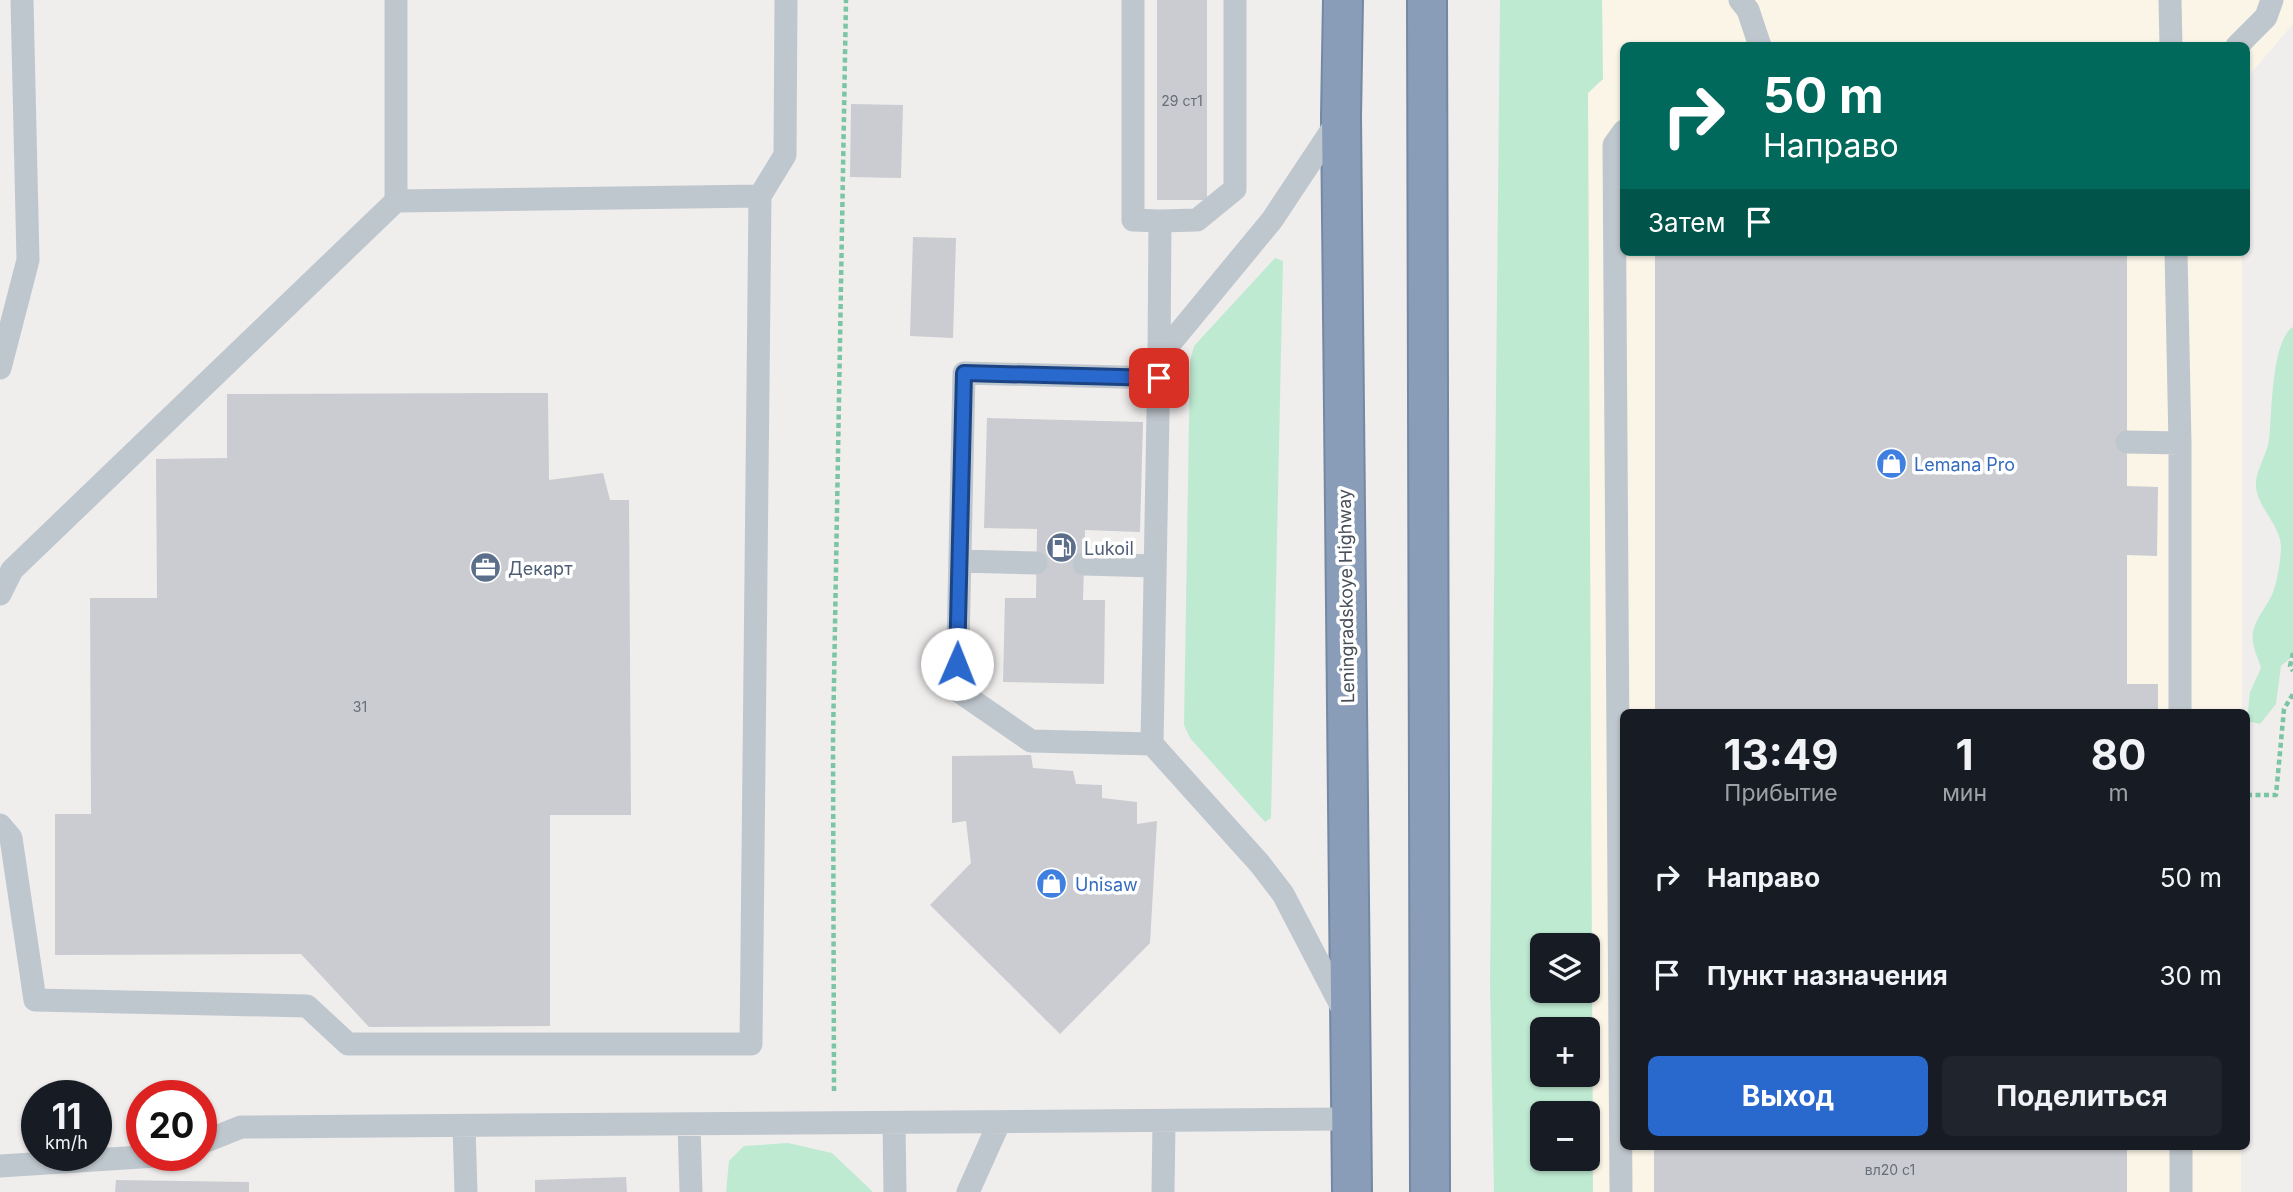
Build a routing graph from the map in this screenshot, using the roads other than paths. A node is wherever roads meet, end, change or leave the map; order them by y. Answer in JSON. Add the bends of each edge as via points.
{"nodes":[{"id":1,"x":22,"y":0,"type":"edge"},
{"id":2,"x":396,"y":0,"type":"edge"},
{"id":3,"x":786,"y":0,"type":"edge"},
{"id":4,"x":1133,"y":0,"type":"edge"},
{"id":5,"x":1235,"y":0,"type":"edge"},
{"id":6,"x":1343,"y":0,"type":"edge"},
{"id":7,"x":1427,"y":0,"type":"edge"},
{"id":8,"x":1440,"y":0,"type":"edge"},
{"id":9,"x":1740,"y":0,"type":"edge"},
{"id":10,"x":2170,"y":0,"type":"edge"},
{"id":11,"x":2272,"y":0,"type":"edge"},
{"id":12,"x":1759,"y":42,"type":"edge"},
{"id":13,"x":2171,"y":42,"type":"edge"},
{"id":14,"x":2241,"y":42,"type":"edge"},
{"id":15,"x":1427,"y":69,"type":"junction"},
{"id":16,"x":1341,"y":117,"type":"junction"},
{"id":17,"x":1620,"y":137,"type":"edge"},
{"id":18,"x":760,"y":196,"type":"junction"},
{"id":19,"x":396,"y":201,"type":"junction"},
{"id":20,"x":1160,"y":220,"type":"junction"},
{"id":21,"x":2176,"y":256,"type":"edge"},
{"id":22,"x":1,"y":365,"type":"edge"},
{"id":23,"x":1159,"y":367,"type":"junction"},
{"id":24,"x":2127,"y":442,"type":"dead end"},
{"id":25,"x":2180,"y":443,"type":"junction"},
{"id":26,"x":960,"y":561,"type":"junction"},
{"id":27,"x":1036,"y":563,"type":"dead end"},
{"id":28,"x":1084,"y":564,"type":"dead end"},
{"id":29,"x":1155,"y":566,"type":"junction"},
{"id":30,"x":0,"y":594,"type":"edge"},
{"id":31,"x":2180,"y":709,"type":"edge"},
{"id":32,"x":1152,"y":744,"type":"junction"},
{"id":33,"x":0,"y":825,"type":"edge"},
{"id":34,"x":1351,"y":1024,"type":"junction"},
{"id":35,"x":1620,"y":1042,"type":"edge"},
{"id":36,"x":1350,"y":1119,"type":"junction"},
{"id":37,"x":1164,"y":1122,"type":"junction"},
{"id":38,"x":999,"y":1123,"type":"junction"},
{"id":39,"x":894,"y":1124,"type":"junction"},
{"id":40,"x":690,"y":1125,"type":"junction"},
{"id":41,"x":464,"y":1126,"type":"junction"},
{"id":42,"x":217,"y":1137,"type":"edge"},
{"id":43,"x":1621,"y":1150,"type":"edge"},
{"id":44,"x":2181,"y":1150,"type":"edge"},
{"id":45,"x":126,"y":1158,"type":"edge"},
{"id":46,"x":0,"y":1166,"type":"edge"},
{"id":47,"x":466,"y":1192,"type":"edge"},
{"id":48,"x":691,"y":1192,"type":"edge"},
{"id":49,"x":895,"y":1192,"type":"edge"},
{"id":50,"x":968,"y":1192,"type":"edge"},
{"id":51,"x":1163,"y":1192,"type":"edge"},
{"id":52,"x":1352,"y":1192,"type":"edge"},
{"id":53,"x":1430,"y":1192,"type":"edge"},
{"id":54,"x":1621,"y":1192,"type":"edge"},
{"id":55,"x":2181,"y":1192,"type":"edge"}],
"edges":[{"from":1,"to":22,"type":"lane","via":[[28,260]]},
{"from":2,"to":19,"type":"lane"},
{"from":3,"to":18,"type":"lane","via":[[785,155]]},
{"from":4,"to":20,"type":"lane","via":[[1133,220]]},
{"from":5,"to":20,"type":"lane","via":[[1235,189],[1196,220]]},
{"from":6,"to":16,"type":"highway","name":"Leningradskoye Highway"},
{"from":7,"to":15,"type":"highway"},
{"from":8,"to":15,"type":"lane"},
{"from":9,"to":12,"type":"lane"},
{"from":10,"to":13,"type":"lane"},
{"from":11,"to":14,"type":"lane","via":[[2266,17]]},
{"from":15,"to":53,"type":"highway"},
{"from":16,"to":23,"type":"lane","via":[[1272,220]]},
{"from":16,"to":34,"type":"highway","name":"Leningradskoye Highway"},
{"from":17,"to":35,"type":"lane","via":[[1614,145]]},
{"from":18,"to":19,"type":"lane"},
{"from":18,"to":33,"type":"lane","via":[[751,1044],[348,1044],[307,1006],[35,1000],[11,838]]},
{"from":19,"to":30,"type":"lane","via":[[12,570]]},
{"from":20,"to":23,"type":"lane"},
{"from":21,"to":25,"type":"lane"},
{"from":23,"to":26,"type":"lane","via":[[964,373]]},
{"from":23,"to":29,"type":"lane"},
{"from":24,"to":25,"type":"lane"},
{"from":25,"to":31,"type":"lane"},
{"from":26,"to":27,"type":"lane"},
{"from":26,"to":32,"type":"lane","via":[[957,690],[1031,741]]},
{"from":28,"to":29,"type":"lane"},
{"from":29,"to":32,"type":"lane"},
{"from":32,"to":34,"type":"lane","via":[[1283,894]]},
{"from":34,"to":36,"type":"highway","name":"Leningradskoye Highway"},
{"from":36,"to":37,"type":"lane"},
{"from":36,"to":52,"type":"highway","name":"Leningradskoye Highway"},
{"from":37,"to":38,"type":"lane"},
{"from":37,"to":51,"type":"lane"},
{"from":38,"to":39,"type":"lane"},
{"from":38,"to":50,"type":"lane"},
{"from":39,"to":40,"type":"lane"},
{"from":39,"to":49,"type":"lane"},
{"from":40,"to":41,"type":"lane"},
{"from":40,"to":48,"type":"lane"},
{"from":41,"to":42,"type":"lane","via":[[241,1127]]},
{"from":41,"to":47,"type":"lane"},
{"from":43,"to":54,"type":"lane"},
{"from":44,"to":55,"type":"lane"},
{"from":45,"to":46,"type":"lane"}]}
